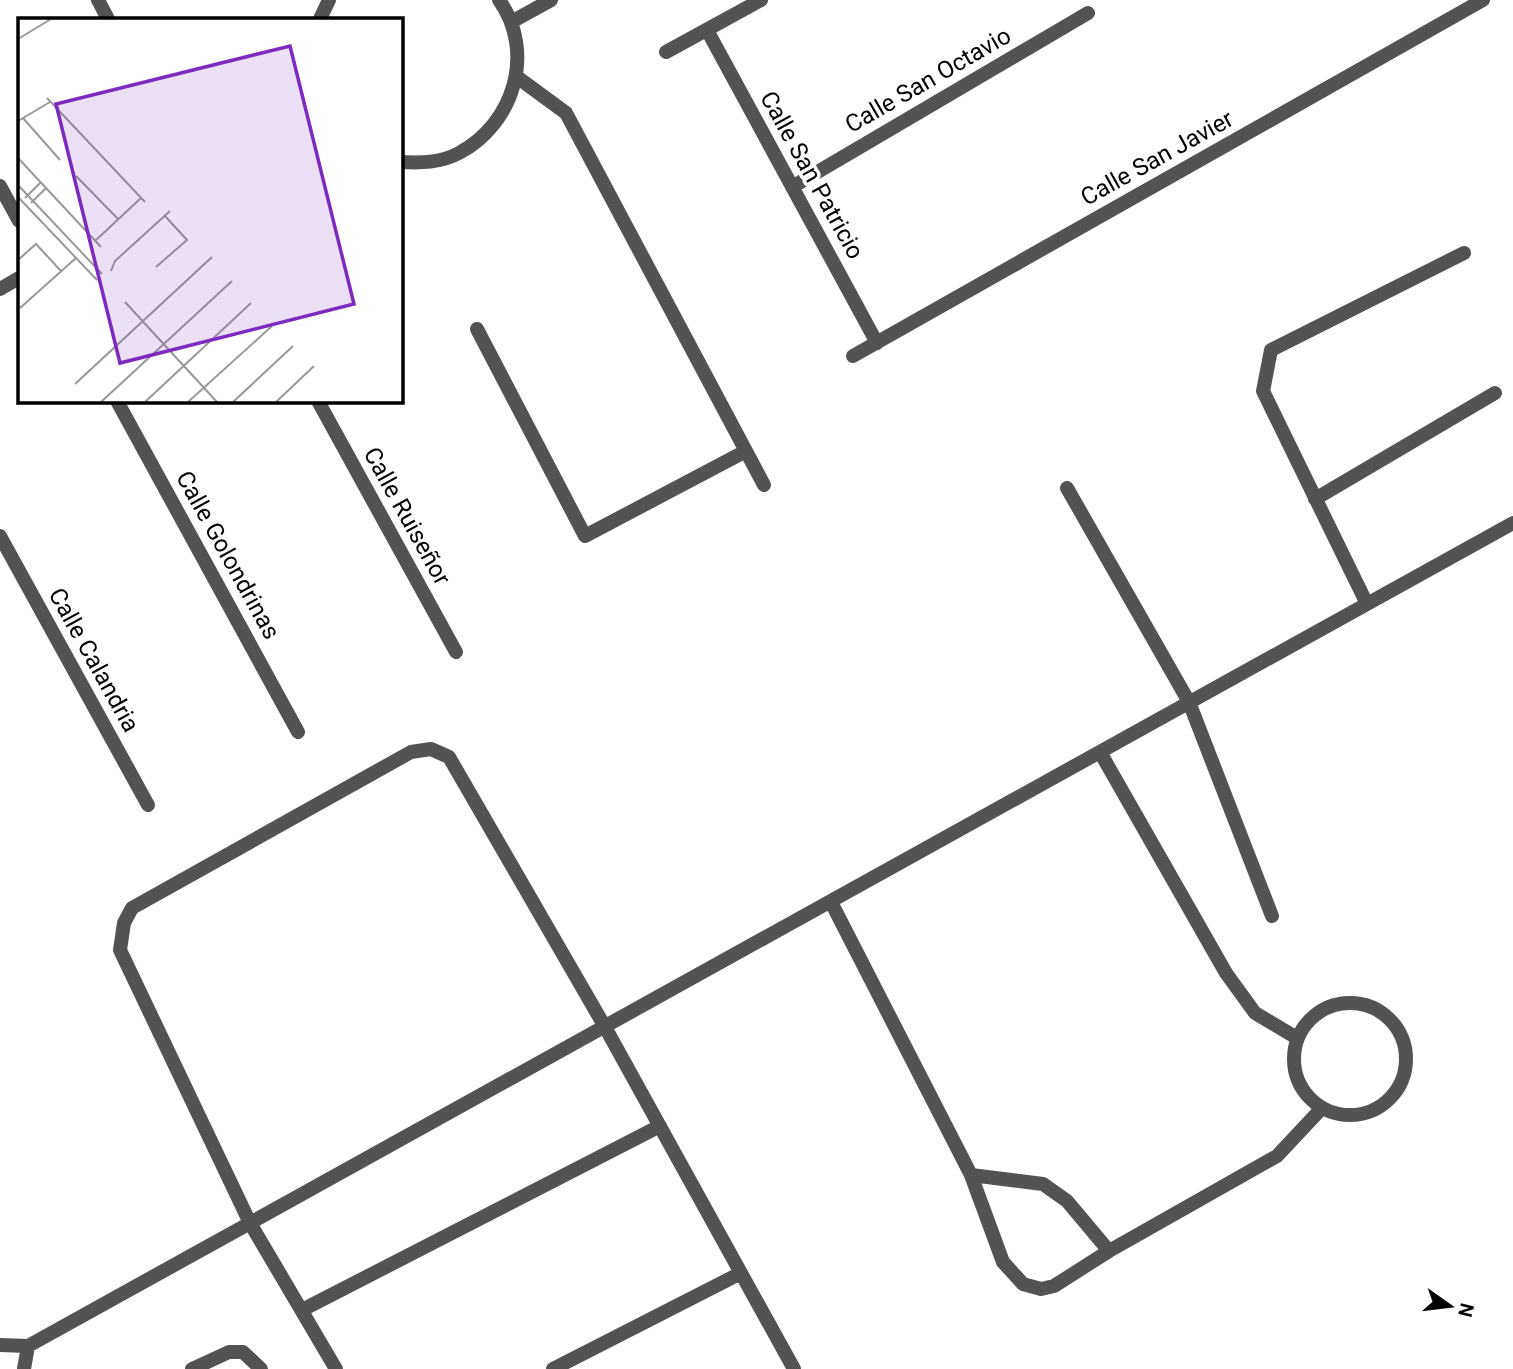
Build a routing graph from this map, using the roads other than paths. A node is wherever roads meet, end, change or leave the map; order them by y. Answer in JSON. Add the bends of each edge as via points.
{"nodes":[{"id":1,"x":97,"y":0,"type":"edge"},
{"id":2,"x":329,"y":0,"type":"edge"},
{"id":3,"x":499,"y":0,"type":"edge"},
{"id":4,"x":551,"y":0,"type":"edge"},
{"id":5,"x":761,"y":0,"type":"edge"},
{"id":6,"x":1483,"y":0,"type":"edge"},
{"id":7,"x":1088,"y":13,"type":"dead end"},
{"id":8,"x":107,"y":18,"type":"edge"},
{"id":9,"x":320,"y":18,"type":"edge"},
{"id":10,"x":511,"y":22,"type":"junction"},
{"id":11,"x":707,"y":30,"type":"junction"},
{"id":12,"x":666,"y":52,"type":"dead end"},
{"id":13,"x":517,"y":77,"type":"junction"},
{"id":14,"x":402,"y":162,"type":"edge"},
{"id":15,"x":0,"y":186,"type":"edge"},
{"id":16,"x":792,"y":187,"type":"junction"},
{"id":17,"x":18,"y":219,"type":"edge"},
{"id":18,"x":1464,"y":253,"type":"dead end"},
{"id":19,"x":18,"y":279,"type":"edge"},
{"id":20,"x":0,"y":289,"type":"edge"},
{"id":21,"x":477,"y":329,"type":"dead end"},
{"id":22,"x":877,"y":343,"type":"junction"},
{"id":23,"x":853,"y":356,"type":"dead end"},
{"id":24,"x":1495,"y":393,"type":"dead end"},
{"id":25,"x":118,"y":402,"type":"edge"},
{"id":26,"x":319,"y":402,"type":"edge"},
{"id":27,"x":746,"y":451,"type":"junction"},
{"id":28,"x":764,"y":485,"type":"dead end"},
{"id":29,"x":1067,"y":488,"type":"dead end"},
{"id":30,"x":1315,"y":499,"type":"junction"},
{"id":31,"x":1513,"y":523,"type":"edge"},
{"id":32,"x":0,"y":536,"type":"edge"},
{"id":33,"x":1367,"y":604,"type":"junction"},
{"id":34,"x":456,"y":652,"type":"dead end"},
{"id":35,"x":1189,"y":702,"type":"junction"},
{"id":36,"x":298,"y":732,"type":"dead end"},
{"id":37,"x":1100,"y":752,"type":"junction"},
{"id":38,"x":148,"y":805,"type":"dead end"},
{"id":39,"x":831,"y":901,"type":"junction"},
{"id":40,"x":1272,"y":916,"type":"dead end"},
{"id":41,"x":605,"y":1027,"type":"junction"},
{"id":42,"x":1297,"y":1038,"type":"junction"},
{"id":43,"x":1322,"y":1108,"type":"junction"},
{"id":44,"x":660,"y":1126,"type":"junction"},
{"id":45,"x":971,"y":1175,"type":"junction"},
{"id":46,"x":250,"y":1223,"type":"junction"},
{"id":47,"x":1109,"y":1251,"type":"junction"},
{"id":48,"x":741,"y":1273,"type":"junction"},
{"id":49,"x":302,"y":1310,"type":"junction"},
{"id":50,"x":0,"y":1345,"type":"edge"},
{"id":51,"x":29,"y":1346,"type":"junction"},
{"id":52,"x":24,"y":1369,"type":"edge"},
{"id":53,"x":192,"y":1369,"type":"edge"},
{"id":54,"x":261,"y":1369,"type":"edge"},
{"id":55,"x":336,"y":1369,"type":"edge"},
{"id":56,"x":553,"y":1369,"type":"edge"},
{"id":57,"x":794,"y":1369,"type":"edge"}],
"edges":[{"from":1,"to":8,"type":"street"},
{"from":2,"to":9,"type":"street"},
{"from":3,"to":10,"type":"street"},
{"from":4,"to":10,"type":"street"},
{"from":5,"to":11,"type":"street"},
{"from":6,"to":22,"type":"street","name":"Calle San Javier"},
{"from":7,"to":16,"type":"street","name":"Calle San Octavio"},
{"from":10,"to":13,"type":"street","via":[[518,44]]},
{"from":11,"to":12,"type":"street"},
{"from":11,"to":16,"type":"street","name":"Calle San Patricio"},
{"from":13,"to":14,"type":"street","via":[[506,109],[485,135],[458,154],[426,163]]},
{"from":13,"to":27,"type":"street","via":[[566,113]]},
{"from":15,"to":17,"type":"street"},
{"from":16,"to":22,"type":"street","name":"Calle San Patricio"},
{"from":18,"to":30,"type":"street","via":[[1272,350],[1263,391]]},
{"from":19,"to":20,"type":"street"},
{"from":21,"to":27,"type":"street","via":[[585,536]]},
{"from":22,"to":23,"type":"street","name":"Calle San Javier"},
{"from":24,"to":30,"type":"street"},
{"from":25,"to":36,"type":"street","name":"Calle Golondrinas"},
{"from":26,"to":34,"type":"street","name":"Calle Ruiseñor"},
{"from":27,"to":28,"type":"street"},
{"from":29,"to":35,"type":"street"},
{"from":30,"to":33,"type":"street"},
{"from":31,"to":33,"type":"street"},
{"from":32,"to":38,"type":"street","name":"Calle Calandria"},
{"from":33,"to":35,"type":"street"},
{"from":35,"to":37,"type":"street"},
{"from":35,"to":40,"type":"street"},
{"from":37,"to":39,"type":"street"},
{"from":37,"to":42,"type":"street","via":[[1226,973],[1255,1013]]},
{"from":39,"to":41,"type":"street"},
{"from":39,"to":45,"type":"street"},
{"from":41,"to":44,"type":"street"},
{"from":41,"to":46,"type":"street"},
{"from":41,"to":46,"type":"street","via":[[449,757],[431,749],[411,752],[132,908],[124,923],[120,950]]},
{"from":42,"to":43,"type":"street","via":[[1294,1070],[1309,1099]]},
{"from":42,"to":43,"type":"street","via":[[1317,1013],[1347,1003],[1371,1007],[1391,1020],[1405,1048],[1402,1080],[1382,1105],[1352,1116]]},
{"from":43,"to":47,"type":"street","via":[[1277,1156]]},
{"from":44,"to":48,"type":"street"},
{"from":44,"to":49,"type":"street"},
{"from":45,"to":47,"type":"street","via":[[1043,1184],[1067,1201]]},
{"from":45,"to":47,"type":"street","via":[[1003,1262],[1023,1283],[1041,1289],[1054,1286]]},
{"from":46,"to":49,"type":"street"},
{"from":46,"to":51,"type":"street"},
{"from":48,"to":56,"type":"street"},
{"from":48,"to":57,"type":"street"},
{"from":49,"to":55,"type":"street"},
{"from":50,"to":51,"type":"street"},
{"from":51,"to":52,"type":"street"},
{"from":53,"to":54,"type":"street","via":[[229,1352],[243,1352]]}]}
